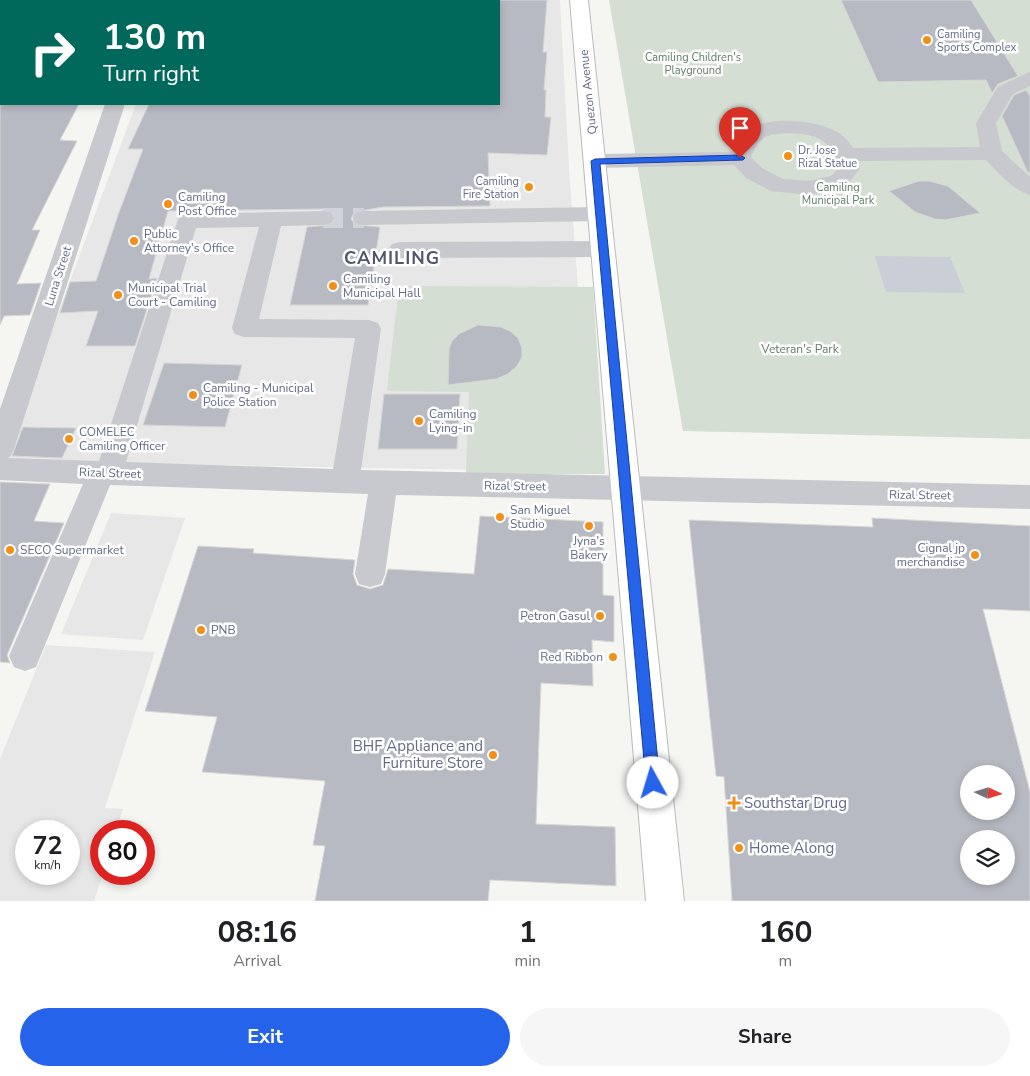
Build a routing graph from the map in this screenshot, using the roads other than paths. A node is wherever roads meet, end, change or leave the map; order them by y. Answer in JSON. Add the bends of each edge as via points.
{"nodes":[{"id":1,"x":579,"y":0,"type":"edge"},
{"id":2,"x":1030,"y":78,"type":"edge"},
{"id":3,"x":115,"y":105,"type":"edge"},
{"id":4,"x":992,"y":153,"type":"junction"},
{"id":5,"x":846,"y":155,"type":"junction"},
{"id":6,"x":740,"y":158,"type":"junction"},
{"id":7,"x":595,"y":161,"type":"junction"},
{"id":8,"x":1030,"y":188,"type":"edge"},
{"id":9,"x":601,"y":214,"type":"junction"},
{"id":10,"x":272,"y":218,"type":"junction"},
{"id":11,"x":323,"y":218,"type":"tunnel mouth"},
{"id":12,"x":364,"y":218,"type":"tunnel mouth"},
{"id":13,"x":602,"y":249,"type":"junction"},
{"id":14,"x":400,"y":250,"type":"dead end"},
{"id":15,"x":0,"y":449,"type":"edge"},
{"id":16,"x":0,"y":469,"type":"edge"},
{"id":17,"x":105,"y":473,"type":"junction"},
{"id":18,"x":345,"y":482,"type":"junction"},
{"id":19,"x":384,"y":483,"type":"junction"},
{"id":20,"x":624,"y":489,"type":"junction"},
{"id":21,"x":1030,"y":497,"type":"edge"},
{"id":22,"x":370,"y":574,"type":"dead end"},
{"id":23,"x":25,"y":656,"type":"dead end"},
{"id":24,"x":665,"y":901,"type":"edge"}],
"edges":[{"from":1,"to":7,"type":"highway","name":"Quezon Avenue"},
{"from":2,"to":4,"type":"street","via":[[1006,90],[986,123]]},
{"from":3,"to":15,"type":"street","name":"Luna Street"},
{"from":4,"to":5,"type":"street"},
{"from":4,"to":8,"type":"street"},
{"from":5,"to":6,"type":"street","via":[[836,141],[813,129],[788,128],[761,131],[748,141]]},
{"from":5,"to":6,"type":"street","via":[[849,170],[838,181],[809,188],[779,186],[754,173]]},
{"from":6,"to":7,"type":"street"},
{"from":7,"to":9,"type":"highway","name":"Quezon Avenue"},
{"from":9,"to":12,"type":"street"},
{"from":9,"to":13,"type":"highway","name":"Quezon Avenue"},
{"from":10,"to":11,"type":"street"},
{"from":10,"to":17,"type":"street","via":[[187,221]]},
{"from":10,"to":18,"type":"street","via":[[244,328],[369,329]]},
{"from":13,"to":14,"type":"street"},
{"from":13,"to":20,"type":"highway","name":"Quezon Avenue"},
{"from":16,"to":17,"type":"street","name":"Rizal Street"},
{"from":17,"to":18,"type":"street","name":"Rizal Street"},
{"from":17,"to":23,"type":"street"},
{"from":18,"to":19,"type":"street","name":"Rizal Street"},
{"from":19,"to":20,"type":"street","name":"Rizal Street"},
{"from":19,"to":22,"type":"street"},
{"from":20,"to":21,"type":"street","name":"Rizal Street"},
{"from":20,"to":24,"type":"highway","name":"Quezon Avenue"}]}
